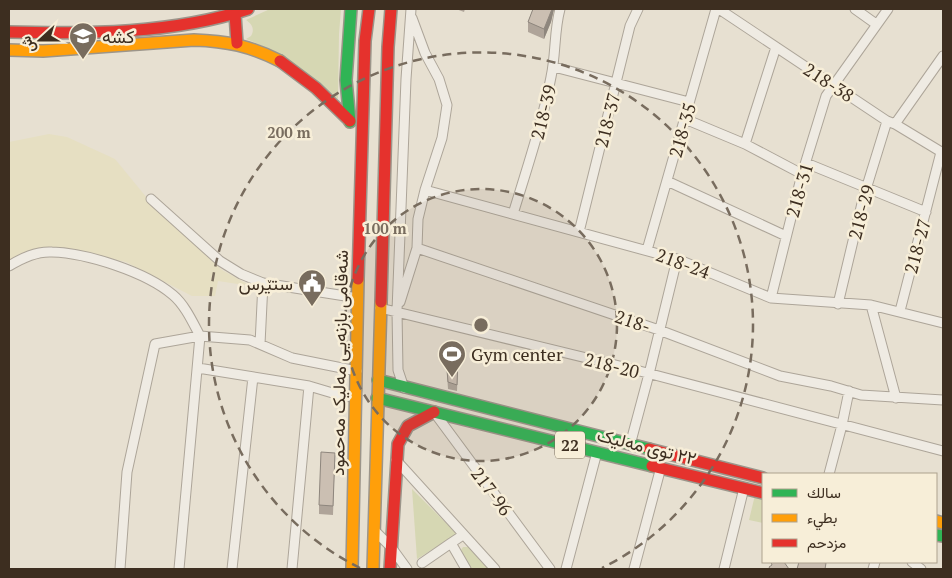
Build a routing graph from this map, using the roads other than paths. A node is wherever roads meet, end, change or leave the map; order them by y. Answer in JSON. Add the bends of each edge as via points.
{"nodes":[{"id":1,"x":248,"y":9,"type":"edge"},
{"id":2,"x":351,"y":9,"type":"edge"},
{"id":3,"x":369,"y":9,"type":"edge"},
{"id":4,"x":391,"y":9,"type":"edge"},
{"id":5,"x":560,"y":9,"type":"edge"},
{"id":6,"x":638,"y":9,"type":"edge"},
{"id":7,"x":717,"y":9,"type":"edge"},
{"id":8,"x":855,"y":9,"type":"edge"},
{"id":9,"x":888,"y":9,"type":"edge"},
{"id":10,"x":410,"y":12,"type":"edge"},
{"id":11,"x":235,"y":14,"type":"junction"},
{"id":12,"x":876,"y":24,"type":"junction"},
{"id":13,"x":9,"y":32,"type":"edge"},
{"id":14,"x":237,"y":43,"type":"junction"},
{"id":15,"x":776,"y":47,"type":"junction"},
{"id":16,"x":9,"y":50,"type":"edge"},
{"id":17,"x":943,"y":56,"type":"edge"},
{"id":18,"x":554,"y":67,"type":"junction"},
{"id":19,"x":616,"y":83,"type":"junction"},
{"id":20,"x":835,"y":85,"type":"junction"},
{"id":21,"x":690,"y":102,"type":"junction"},
{"id":22,"x":685,"y":119,"type":"junction"},
{"id":23,"x":350,"y":121,"type":"junction"},
{"id":24,"x":891,"y":123,"type":"junction"},
{"id":25,"x":744,"y":144,"type":"junction"},
{"id":26,"x":361,"y":147,"type":"junction"},
{"id":27,"x":942,"y":153,"type":"edge"},
{"id":28,"x":806,"y":163,"type":"junction"},
{"id":29,"x":802,"y":174,"type":"junction"},
{"id":30,"x":667,"y":181,"type":"junction"},
{"id":31,"x":867,"y":189,"type":"junction"},
{"id":32,"x":425,"y":190,"type":"junction"},
{"id":33,"x":151,"y":199,"type":"dead end"},
{"id":34,"x":926,"y":212,"type":"junction"},
{"id":35,"x":512,"y":214,"type":"junction"},
{"id":36,"x":579,"y":232,"type":"junction"},
{"id":37,"x":786,"y":236,"type":"junction"},
{"id":38,"x":417,"y":248,"type":"junction"},
{"id":39,"x":647,"y":250,"type":"junction"},
{"id":40,"x":677,"y":258,"type":"junction"},
{"id":41,"x":9,"y":266,"type":"edge"},
{"id":42,"x":263,"y":283,"type":"junction"},
{"id":43,"x":358,"y":298,"type":"junction"},
{"id":44,"x":771,"y":298,"type":"junction"},
{"id":45,"x":838,"y":304,"type":"junction"},
{"id":46,"x":871,"y":305,"type":"junction"},
{"id":47,"x":380,"y":308,"type":"junction"},
{"id":48,"x":900,"y":311,"type":"junction"},
{"id":49,"x":397,"y":312,"type":"junction"},
{"id":50,"x":943,"y":323,"type":"edge"},
{"id":51,"x":659,"y":330,"type":"junction"},
{"id":52,"x":200,"y":336,"type":"junction"},
{"id":53,"x":260,"y":344,"type":"junction"},
{"id":54,"x":198,"y":368,"type":"junction"},
{"id":55,"x":357,"y":370,"type":"junction"},
{"id":56,"x":649,"y":374,"type":"junction"},
{"id":57,"x":253,"y":377,"type":"junction"},
{"id":58,"x":378,"y":380,"type":"junction"},
{"id":59,"x":309,"y":386,"type":"junction"},
{"id":60,"x":404,"y":388,"type":"junction"},
{"id":61,"x":849,"y":391,"type":"junction"},
{"id":62,"x":356,"y":394,"type":"junction"},
{"id":63,"x":377,"y":398,"type":"junction"},
{"id":64,"x":896,"y":398,"type":"junction"},
{"id":65,"x":943,"y":400,"type":"edge"},
{"id":66,"x":434,"y":412,"type":"junction"},
{"id":67,"x":842,"y":425,"type":"junction"},
{"id":68,"x":630,"y":444,"type":"junction"},
{"id":69,"x":943,"y":451,"type":"edge"},
{"id":70,"x":597,"y":452,"type":"junction"},
{"id":71,"x":396,"y":460,"type":"junction"},
{"id":72,"x":661,"y":468,"type":"junction"},
{"id":73,"x":829,"y":473,"type":"edge"},
{"id":74,"x":762,"y":478,"type":"edge"},
{"id":75,"x":744,"y":488,"type":"junction"},
{"id":76,"x":762,"y":492,"type":"edge"},
{"id":77,"x":373,"y":529,"type":"junction"},
{"id":78,"x":463,"y":535,"type":"junction"},
{"id":79,"x":452,"y":542,"type":"junction"},
{"id":80,"x":390,"y":547,"type":"junction"},
{"id":81,"x":422,"y":563,"type":"dead end"},
{"id":82,"x":546,"y":567,"type":"edge"},
{"id":83,"x":120,"y":569,"type":"edge"},
{"id":84,"x":179,"y":569,"type":"edge"},
{"id":85,"x":232,"y":569,"type":"edge"},
{"id":86,"x":292,"y":569,"type":"edge"},
{"id":87,"x":352,"y":569,"type":"edge"},
{"id":88,"x":373,"y":569,"type":"edge"},
{"id":89,"x":390,"y":569,"type":"edge"},
{"id":90,"x":407,"y":569,"type":"edge"},
{"id":91,"x":466,"y":569,"type":"edge"},
{"id":92,"x":495,"y":569,"type":"edge"},
{"id":93,"x":566,"y":569,"type":"edge"},
{"id":94,"x":634,"y":569,"type":"edge"},
{"id":95,"x":724,"y":569,"type":"edge"}],
"edges":[{"from":1,"to":11,"type":"main road"},
{"from":2,"to":23,"type":"main road","via":[[346,62]]},
{"from":3,"to":26,"type":"main road","name":"شەقامی بازنەیی مەلیک مەحمود"},
{"from":4,"to":47,"type":"main road"},
{"from":5,"to":18,"type":"street","name":"218-39","via":[[555,33]]},
{"from":6,"to":19,"type":"street","name":"218-37","via":[[630,26]]},
{"from":7,"to":15,"type":"street","name":"218-38"},
{"from":7,"to":21,"type":"street","name":"218-35"},
{"from":8,"to":12,"type":"street"},
{"from":9,"to":12,"type":"street","name":"218-31"},
{"from":10,"to":32,"type":"street","via":[[447,105],[442,138]]},
{"from":10,"to":49,"type":"street"},
{"from":11,"to":13,"type":"main road","via":[[199,23],[155,28]]},
{"from":11,"to":14,"type":"main road"},
{"from":12,"to":20,"type":"street","name":"218-31"},
{"from":14,"to":16,"type":"main road","via":[[202,39],[43,51]]},
{"from":14,"to":23,"type":"main road","via":[[264,52],[289,66]]},
{"from":15,"to":20,"type":"street","name":"218-38"},
{"from":15,"to":25,"type":"street"},
{"from":17,"to":24,"type":"street","name":"218-29"},
{"from":18,"to":19,"type":"street"},
{"from":18,"to":35,"type":"street","name":"218-39","via":[[537,138]]},
{"from":19,"to":21,"type":"street"},
{"from":19,"to":36,"type":"street","name":"218-37"},
{"from":20,"to":24,"type":"street","name":"218-38"},
{"from":20,"to":28,"type":"street","name":"218-31","via":[[826,96]]},
{"from":21,"to":22,"type":"street","name":"218-35"},
{"from":22,"to":25,"type":"street"},
{"from":22,"to":30,"type":"street","name":"218-35"},
{"from":23,"to":26,"type":"main road"},
{"from":24,"to":27,"type":"street","name":"218-38"},
{"from":24,"to":31,"type":"street","name":"218-29"},
{"from":25,"to":29,"type":"street"},
{"from":26,"to":43,"type":"main road","name":"شەقامی بازنەیی مەلیک مەحمود"},
{"from":27,"to":34,"type":"street","name":"218-27"},
{"from":28,"to":29,"type":"street","name":"218-31"},
{"from":28,"to":31,"type":"street"},
{"from":29,"to":37,"type":"street","name":"218-31"},
{"from":30,"to":37,"type":"street"},
{"from":30,"to":39,"type":"street","name":"218-35"},
{"from":31,"to":34,"type":"street"},
{"from":31,"to":45,"type":"street","name":"218-29"},
{"from":32,"to":35,"type":"street","name":"218-24"},
{"from":32,"to":38,"type":"street","via":[[418,219]]},
{"from":33,"to":42,"type":"street","via":[[220,261]]},
{"from":34,"to":48,"type":"street","name":"218-27"},
{"from":35,"to":36,"type":"street","name":"218-24"},
{"from":36,"to":39,"type":"street","name":"218-24"},
{"from":37,"to":44,"type":"street","name":"218-31"},
{"from":38,"to":49,"type":"street"},
{"from":38,"to":51,"type":"street","name":"218-"},
{"from":39,"to":40,"type":"street","name":"218-24"},
{"from":40,"to":44,"type":"street","name":"218-24"},
{"from":40,"to":51,"type":"street"},
{"from":41,"to":52,"type":"street","via":[[27,256],[51,252],[93,258],[148,278],[174,296]]},
{"from":42,"to":43,"type":"street"},
{"from":42,"to":53,"type":"street"},
{"from":43,"to":55,"type":"main road","name":"شەقامی بازنەیی مەلیک مەحمود"},
{"from":44,"to":45,"type":"street","name":"218-24"},
{"from":45,"to":46,"type":"street","name":"218-24"},
{"from":46,"to":48,"type":"street","name":"218-24"},
{"from":46,"to":64,"type":"street"},
{"from":47,"to":49,"type":"street","name":"218-20"},
{"from":47,"to":58,"type":"main road"},
{"from":48,"to":50,"type":"street","name":"218-24"},
{"from":49,"to":56,"type":"street","name":"218-20"},
{"from":49,"to":60,"type":"street","via":[[398,370]]},
{"from":51,"to":56,"type":"street"},
{"from":51,"to":61,"type":"street","name":"218-","via":[[780,376]]},
{"from":52,"to":53,"type":"street","via":[[250,340]]},
{"from":52,"to":54,"type":"street"},
{"from":52,"to":83,"type":"street","via":[[155,344],[127,472]]},
{"from":53,"to":55,"type":"street","via":[[292,358]]},
{"from":54,"to":57,"type":"street"},
{"from":54,"to":84,"type":"street"},
{"from":55,"to":62,"type":"main road","name":"شەقامی بازنەیی مەلیک مەحمود"},
{"from":56,"to":67,"type":"street","name":"218-20"},
{"from":56,"to":68,"type":"street"},
{"from":57,"to":59,"type":"street"},
{"from":57,"to":85,"type":"street"},
{"from":58,"to":60,"type":"main road","name":"٢٢ توی مەلیک","number":"22"},
{"from":58,"to":63,"type":"main road"},
{"from":59,"to":62,"type":"street","via":[[346,398]]},
{"from":59,"to":86,"type":"street"},
{"from":60,"to":68,"type":"main road","name":"٢٢ توی مەلیک","number":"22"},
{"from":61,"to":64,"type":"street","name":"218-"},
{"from":61,"to":67,"type":"street"},
{"from":62,"to":87,"type":"main road","name":"شەقامی بازنەیی مەلیک مەحمود"},
{"from":63,"to":66,"type":"main road","name":"٢٢ توی مەلیک","number":"22"},
{"from":63,"to":77,"type":"main road"},
{"from":64,"to":65,"type":"street","name":"218-"},
{"from":66,"to":70,"type":"main road","name":"٢٢ توی مەلیک","number":"22"},
{"from":66,"to":71,"type":"main road","via":[[408,426],[398,444]]},
{"from":66,"to":82,"type":"street","name":"217-96"},
{"from":67,"to":69,"type":"street","name":"218-20"},
{"from":67,"to":73,"type":"street"},
{"from":68,"to":74,"type":"main road","name":"٢٢ توی مەلیک","number":"22"},
{"from":70,"to":72,"type":"main road","name":"٢٢ توی مەلیک","number":"22"},
{"from":70,"to":93,"type":"street"},
{"from":71,"to":78,"type":"street"},
{"from":71,"to":80,"type":"main road"},
{"from":72,"to":75,"type":"main road","name":"٢٢ توی مەلیک","number":"22"},
{"from":72,"to":94,"type":"street"},
{"from":75,"to":76,"type":"main road","name":"٢٢ توی مەلیک","number":"22"},
{"from":75,"to":95,"type":"street"},
{"from":77,"to":80,"type":"street"},
{"from":77,"to":88,"type":"main road"},
{"from":78,"to":79,"type":"street"},
{"from":78,"to":92,"type":"street"},
{"from":79,"to":81,"type":"street"},
{"from":79,"to":91,"type":"street"},
{"from":80,"to":89,"type":"main road"},
{"from":80,"to":90,"type":"street"}]}
